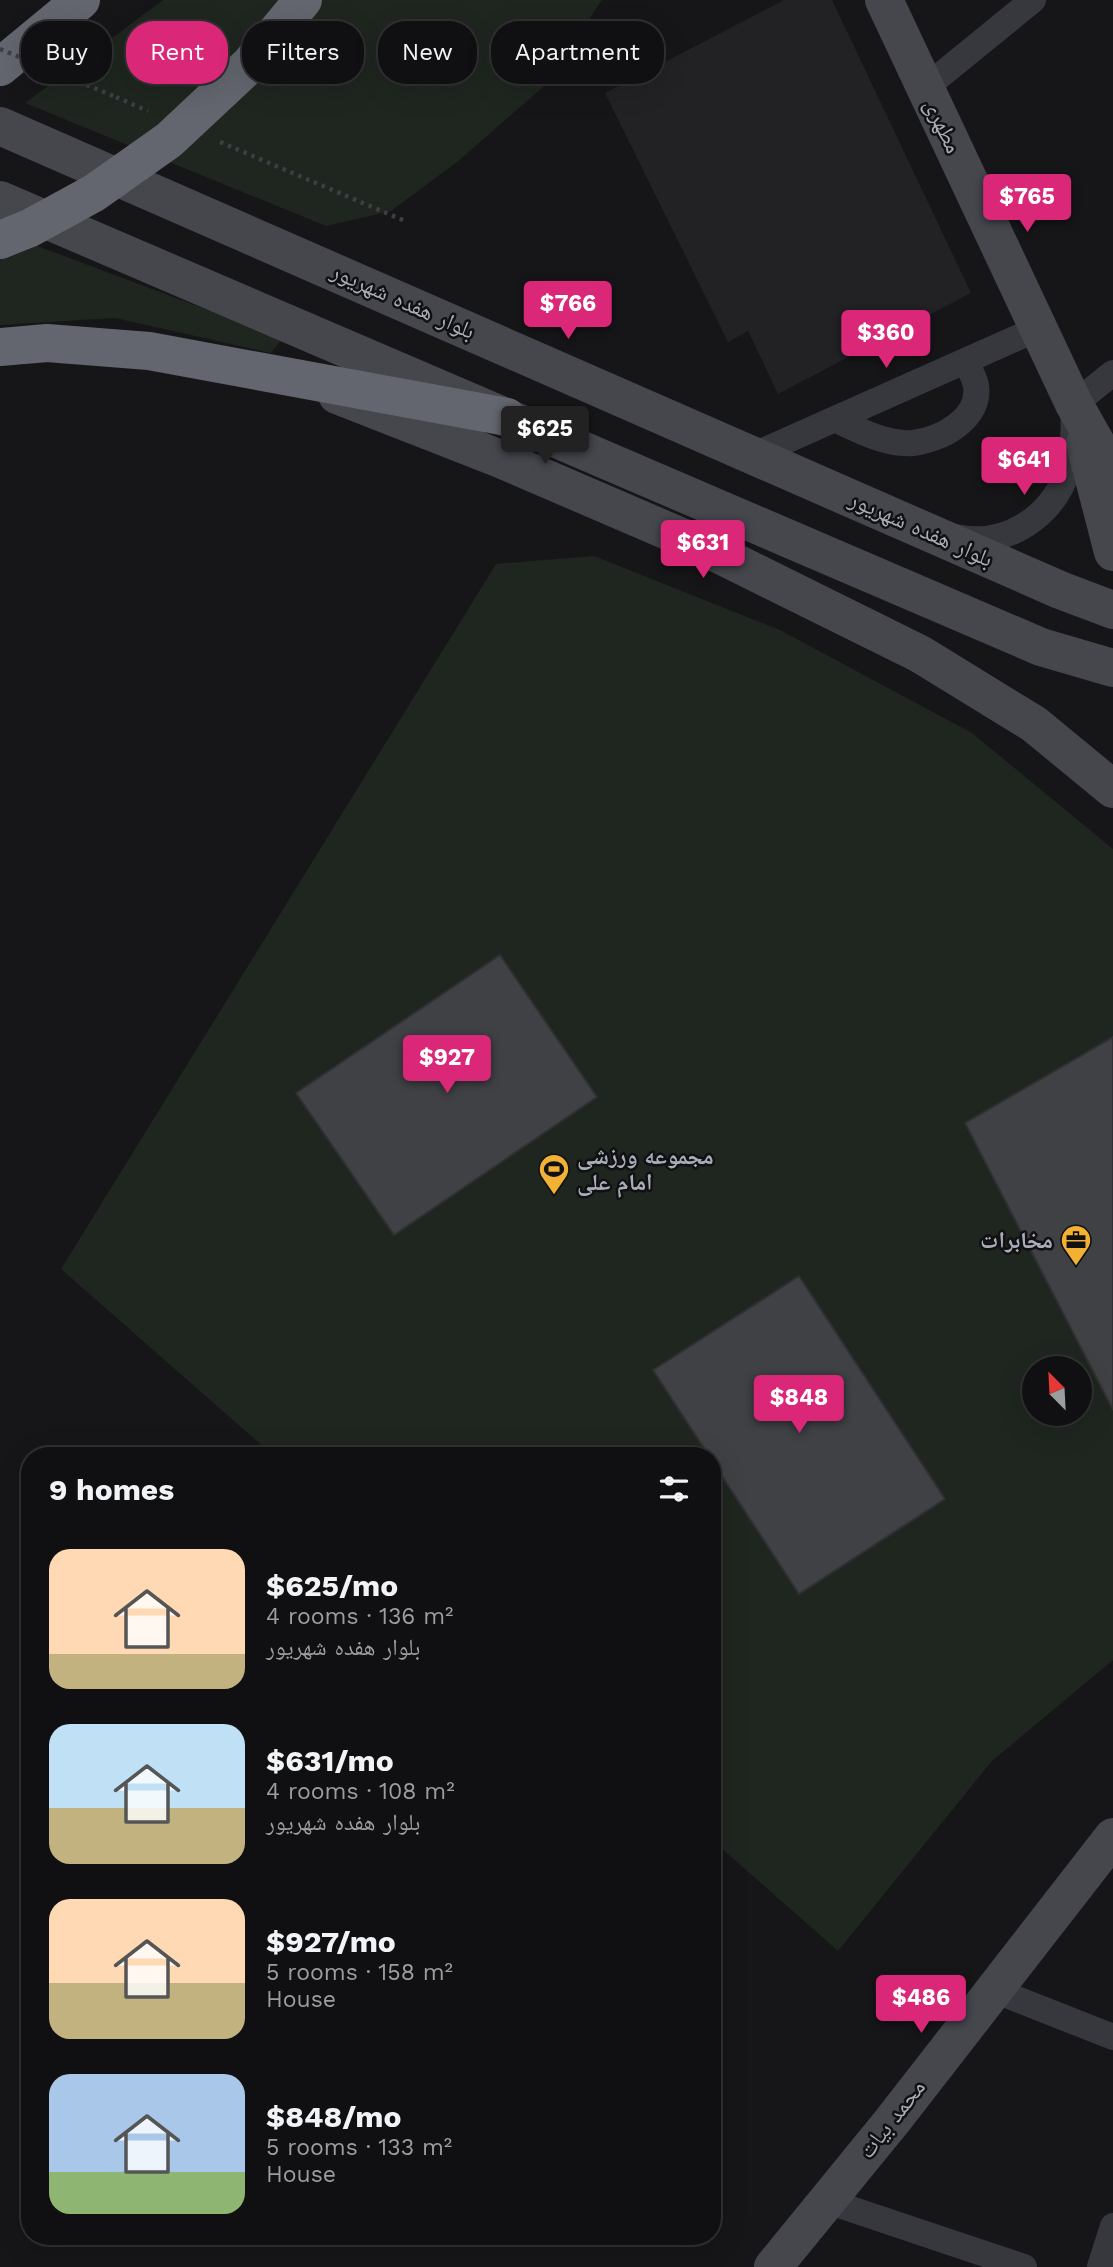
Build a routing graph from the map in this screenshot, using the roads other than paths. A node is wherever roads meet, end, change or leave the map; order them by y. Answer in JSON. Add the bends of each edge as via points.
{"nodes":[{"id":1,"x":81,"y":0,"type":"edge"},
{"id":2,"x":303,"y":0,"type":"edge"},
{"id":3,"x":884,"y":0,"type":"edge"},
{"id":4,"x":1033,"y":0,"type":"edge"},
{"id":5,"x":0,"y":67,"type":"edge"},
{"id":6,"x":925,"y":88,"type":"junction"},
{"id":7,"x":0,"y":126,"type":"edge"},
{"id":8,"x":0,"y":200,"type":"edge"},
{"id":9,"x":0,"y":240,"type":"edge"},
{"id":10,"x":1039,"y":328,"type":"junction"},
{"id":11,"x":0,"y":347,"type":"edge"},
{"id":12,"x":966,"y":361,"type":"junction"},
{"id":13,"x":1113,"y":373,"type":"edge"},
{"id":14,"x":293,"y":378,"type":"junction"},
{"id":15,"x":1074,"y":404,"type":"junction"},
{"id":16,"x":507,"y":417,"type":"junction"},
{"id":17,"x":835,"y":419,"type":"junction"},
{"id":18,"x":754,"y":455,"type":"junction"},
{"id":19,"x":1113,"y":473,"type":"edge"},
{"id":20,"x":923,"y":530,"type":"junction"},
{"id":21,"x":1113,"y":552,"type":"edge"},
{"id":22,"x":1113,"y":610,"type":"edge"},
{"id":23,"x":1113,"y":668,"type":"edge"},
{"id":24,"x":1113,"y":789,"type":"edge"},
{"id":25,"x":1113,"y":1838,"type":"edge"},
{"id":26,"x":994,"y":1990,"type":"junction"},
{"id":27,"x":1113,"y":2037,"type":"edge"},
{"id":28,"x":827,"y":2201,"type":"junction"},
{"id":29,"x":1113,"y":2226,"type":"edge"},
{"id":30,"x":773,"y":2267,"type":"edge"},
{"id":31,"x":1024,"y":2267,"type":"edge"},
{"id":32,"x":1100,"y":2267,"type":"edge"}],
"edges":[{"from":1,"to":5,"type":"highway"},
{"from":2,"to":9,"type":"highway","bridge":true,"via":[[250,64],[169,140],[93,193]]},
{"from":3,"to":6,"type":"main road","name":"مطهری"},
{"from":4,"to":6,"type":"street"},
{"from":6,"to":10,"type":"main road","name":"مطهری"},
{"from":7,"to":18,"type":"main road","name":"بلوار هفده شهریور"},
{"from":8,"to":16,"type":"main road"},
{"from":10,"to":12,"type":"street"},
{"from":10,"to":15,"type":"main road","name":"مطهری"},
{"from":11,"to":14,"type":"highway","via":[[47,343],[149,351]]},
{"from":12,"to":17,"type":"street"},
{"from":12,"to":17,"type":"street","via":[[976,387],[974,405],[963,421],[941,435],[912,443],[872,436]]},
{"from":13,"to":15,"type":"street"},
{"from":14,"to":16,"type":"highway"},
{"from":14,"to":24,"type":"main road","via":[[498,458],[698,544],[920,654],[1034,724]]},
{"from":15,"to":19,"type":"main road"},
{"from":15,"to":20,"type":"street","via":[[1069,466],[1046,510],[1025,526],[996,538],[964,539]]},
{"from":15,"to":21,"type":"main road"},
{"from":16,"to":23,"type":"main road","via":[[1041,647]]},
{"from":17,"to":18,"type":"street"},
{"from":18,"to":20,"type":"main road","name":"بلوار هفده شهریور"},
{"from":20,"to":22,"type":"main road","name":"بلوار هفده شهریور"},
{"from":25,"to":26,"type":"main road","name":"محمد بیات"},
{"from":26,"to":27,"type":"street"},
{"from":26,"to":28,"type":"main road","name":"محمد بیات"},
{"from":28,"to":30,"type":"main road","name":"محمد بیات"},
{"from":28,"to":31,"type":"street"},
{"from":29,"to":32,"type":"street"}]}
